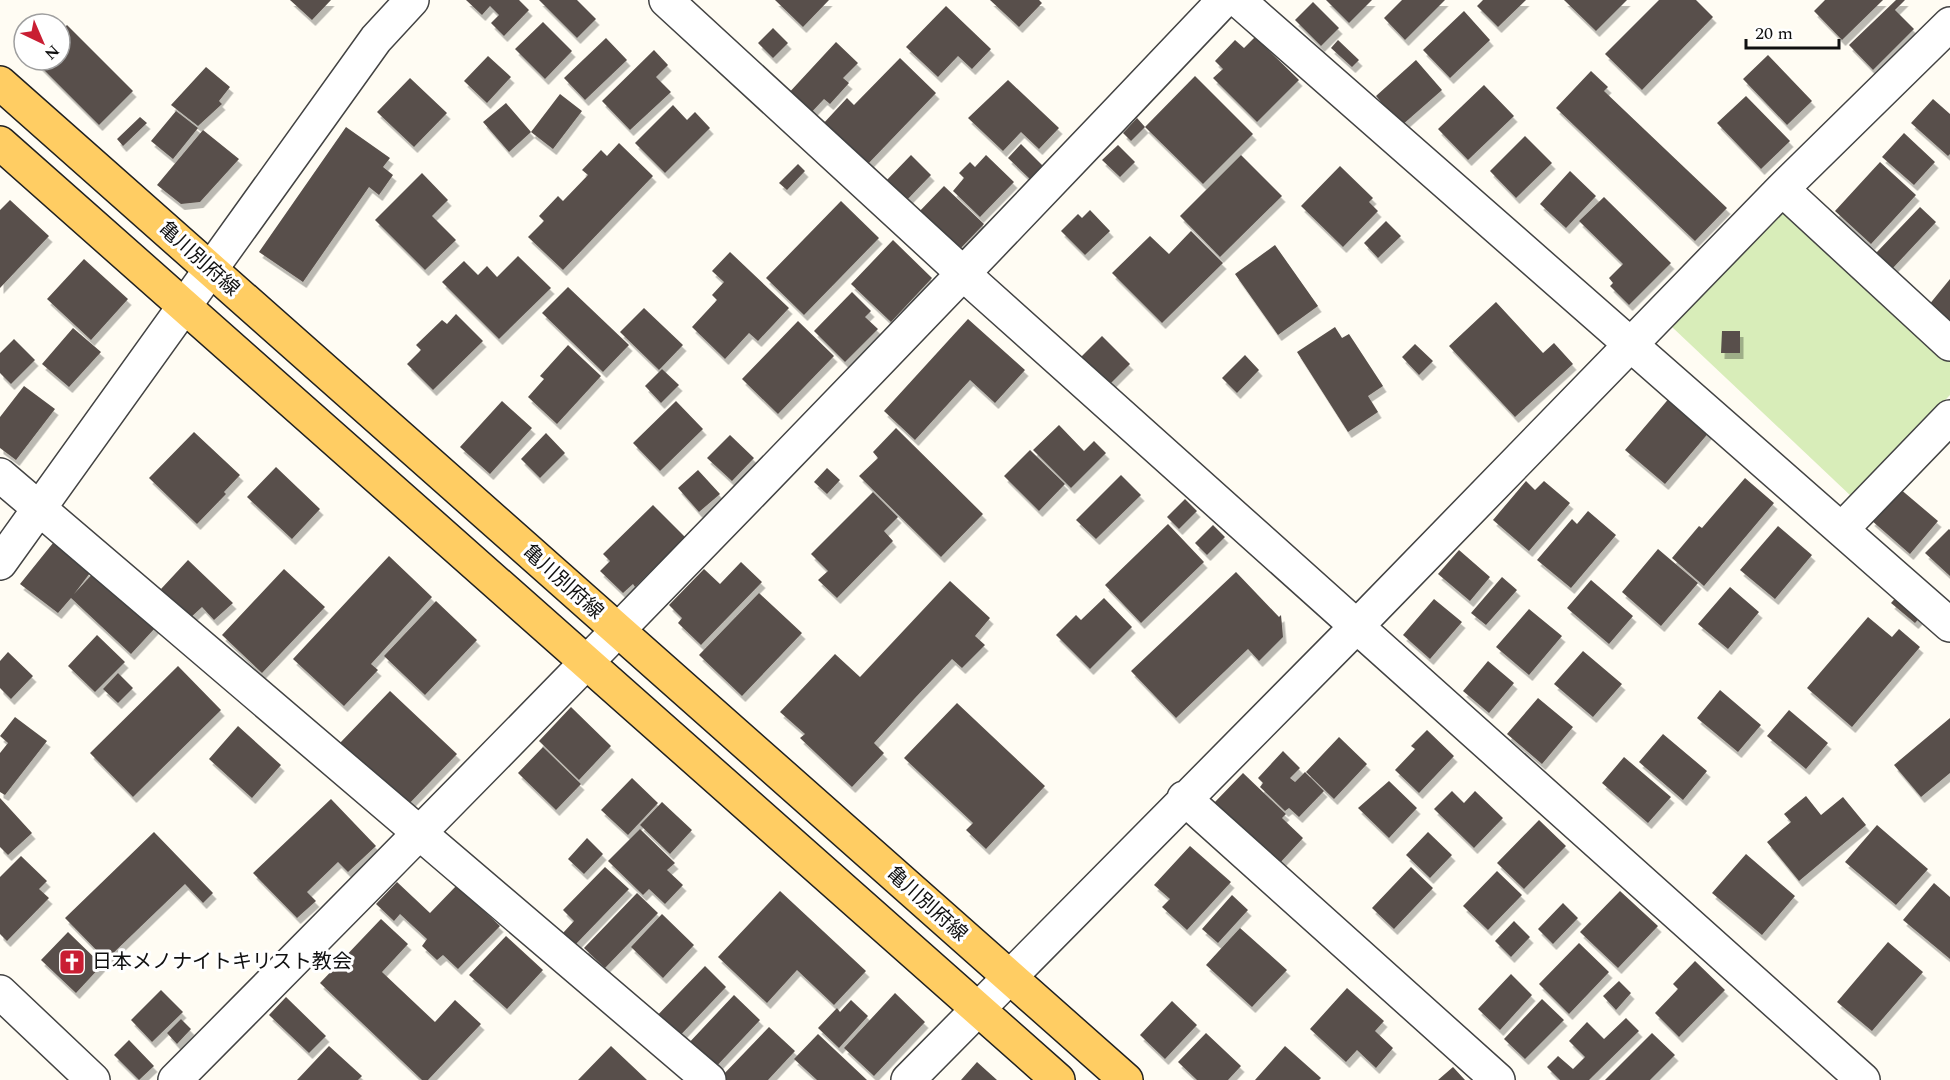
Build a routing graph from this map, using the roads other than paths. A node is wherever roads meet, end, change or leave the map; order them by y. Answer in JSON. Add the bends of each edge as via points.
{"nodes":[{"id":1,"x":412,"y":0,"type":"edge"},
{"id":2,"x":666,"y":0,"type":"edge"},
{"id":3,"x":1224,"y":0,"type":"edge"},
{"id":4,"x":1238,"y":0,"type":"edge"},
{"id":5,"x":1935,"y":0,"type":"edge"},
{"id":6,"x":1950,"y":14,"type":"edge"},
{"id":7,"x":1950,"y":24,"type":"edge"},
{"id":8,"x":0,"y":83,"type":"edge"},
{"id":9,"x":0,"y":143,"type":"edge"},
{"id":10,"x":1782,"y":189,"type":"junction"},
{"id":11,"x":211,"y":270,"type":"junction"},
{"id":12,"x":964,"y":274,"type":"junction"},
{"id":13,"x":185,"y":306,"type":"junction"},
{"id":14,"x":1950,"y":344,"type":"edge"},
{"id":15,"x":1629,"y":345,"type":"junction"},
{"id":16,"x":1950,"y":417,"type":"edge"},
{"id":17,"x":0,"y":476,"type":"edge"},
{"id":18,"x":40,"y":510,"type":"junction"},
{"id":19,"x":1842,"y":529,"type":"junction"},
{"id":20,"x":0,"y":563,"type":"edge"},
{"id":21,"x":1950,"y":625,"type":"edge"},
{"id":22,"x":1357,"y":626,"type":"junction"},
{"id":23,"x":618,"y":630,"type":"junction"},
{"id":24,"x":587,"y":663,"type":"junction"},
{"id":25,"x":1184,"y":798,"type":"junction"},
{"id":26,"x":421,"y":833,"type":"junction"},
{"id":27,"x":1010,"y":977,"type":"junction"},
{"id":28,"x":0,"y":992,"type":"edge"},
{"id":29,"x":978,"y":1010,"type":"junction"},
{"id":30,"x":93,"y":1080,"type":"edge"},
{"id":31,"x":175,"y":1080,"type":"edge"},
{"id":32,"x":709,"y":1080,"type":"edge"},
{"id":33,"x":908,"y":1080,"type":"edge"},
{"id":34,"x":1058,"y":1080,"type":"edge"},
{"id":35,"x":1126,"y":1080,"type":"edge"},
{"id":36,"x":1498,"y":1080,"type":"edge"},
{"id":37,"x":1863,"y":1080,"type":"edge"}],
"edges":[{"from":1,"to":11,"type":"street","via":[[376,39]]},
{"from":2,"to":12,"type":"street"},
{"from":3,"to":12,"type":"street"},
{"from":4,"to":15,"type":"street"},
{"from":5,"to":6,"type":"street"},
{"from":7,"to":10,"type":"street"},
{"from":8,"to":11,"type":"main road","name":"亀川別府線"},
{"from":9,"to":13,"type":"main road"},
{"from":10,"to":14,"type":"street"},
{"from":10,"to":15,"type":"street"},
{"from":11,"to":13,"type":"street"},
{"from":11,"to":23,"type":"main road","name":"亀川別府線"},
{"from":12,"to":22,"type":"street"},
{"from":12,"to":23,"type":"street"},
{"from":13,"to":18,"type":"street"},
{"from":13,"to":24,"type":"main road"},
{"from":15,"to":19,"type":"street"},
{"from":15,"to":22,"type":"street"},
{"from":16,"to":19,"type":"street"},
{"from":17,"to":18,"type":"street"},
{"from":18,"to":20,"type":"street"},
{"from":18,"to":26,"type":"street"},
{"from":19,"to":21,"type":"street"},
{"from":22,"to":25,"type":"street"},
{"from":22,"to":37,"type":"street"},
{"from":23,"to":24,"type":"street"},
{"from":23,"to":27,"type":"main road","name":"亀川別府線"},
{"from":24,"to":26,"type":"street"},
{"from":24,"to":29,"type":"main road"},
{"from":25,"to":27,"type":"street"},
{"from":25,"to":36,"type":"street"},
{"from":26,"to":31,"type":"street"},
{"from":26,"to":32,"type":"street"},
{"from":27,"to":29,"type":"street"},
{"from":27,"to":35,"type":"main road","name":"亀川別府線"},
{"from":28,"to":30,"type":"street"},
{"from":29,"to":33,"type":"street"},
{"from":29,"to":34,"type":"main road"}]}
